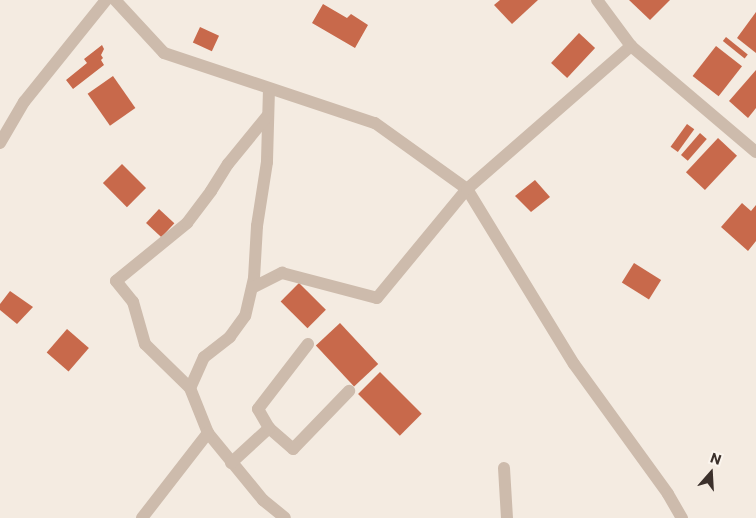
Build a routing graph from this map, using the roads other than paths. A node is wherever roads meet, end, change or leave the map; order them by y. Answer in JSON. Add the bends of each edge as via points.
{"nodes":[{"id":1,"x":106,"y":0,"type":"edge"},
{"id":2,"x":115,"y":0,"type":"edge"},
{"id":3,"x":604,"y":2,"type":"edge"},
{"id":4,"x":631,"y":46,"type":"junction"},
{"id":5,"x":269,"y":90,"type":"junction"},
{"id":6,"x":268,"y":115,"type":"junction"},
{"id":7,"x":0,"y":143,"type":"edge"},
{"id":8,"x":756,"y":152,"type":"edge"},
{"id":9,"x":468,"y":189,"type":"junction"},
{"id":10,"x":252,"y":288,"type":"junction"},
{"id":11,"x":308,"y":344,"type":"dead end"},
{"id":12,"x":190,"y":388,"type":"junction"},
{"id":13,"x":349,"y":391,"type":"dead end"},
{"id":14,"x":269,"y":428,"type":"junction"},
{"id":15,"x":208,"y":433,"type":"junction"},
{"id":16,"x":231,"y":463,"type":"junction"},
{"id":17,"x":504,"y":468,"type":"dead end"},
{"id":18,"x":142,"y":518,"type":"edge"},
{"id":19,"x":285,"y":518,"type":"edge"},
{"id":20,"x":508,"y":518,"type":"edge"},
{"id":21,"x":682,"y":518,"type":"edge"}],
"edges":[{"from":1,"to":7,"type":"street","via":[[24,102]]},
{"from":2,"to":5,"type":"street","via":[[164,53]]},
{"from":3,"to":4,"type":"street"},
{"from":4,"to":8,"type":"street"},
{"from":4,"to":9,"type":"street"},
{"from":5,"to":6,"type":"street"},
{"from":5,"to":9,"type":"street","via":[[375,123]]},
{"from":6,"to":10,"type":"street","via":[[267,162]]},
{"from":6,"to":12,"type":"street","via":[[187,222],[116,281],[132,302],[145,344]]},
{"from":9,"to":10,"type":"street","via":[[377,298],[282,273]]},
{"from":9,"to":21,"type":"street","via":[[574,364]]},
{"from":10,"to":12,"type":"street","via":[[245,316],[230,337],[204,357]]},
{"from":11,"to":14,"type":"street","via":[[258,409]]},
{"from":12,"to":15,"type":"street"},
{"from":13,"to":14,"type":"street","via":[[293,449]]},
{"from":14,"to":16,"type":"street"},
{"from":15,"to":16,"type":"street"},
{"from":15,"to":18,"type":"street"},
{"from":16,"to":19,"type":"street","via":[[263,500]]},
{"from":17,"to":20,"type":"street"}]}
